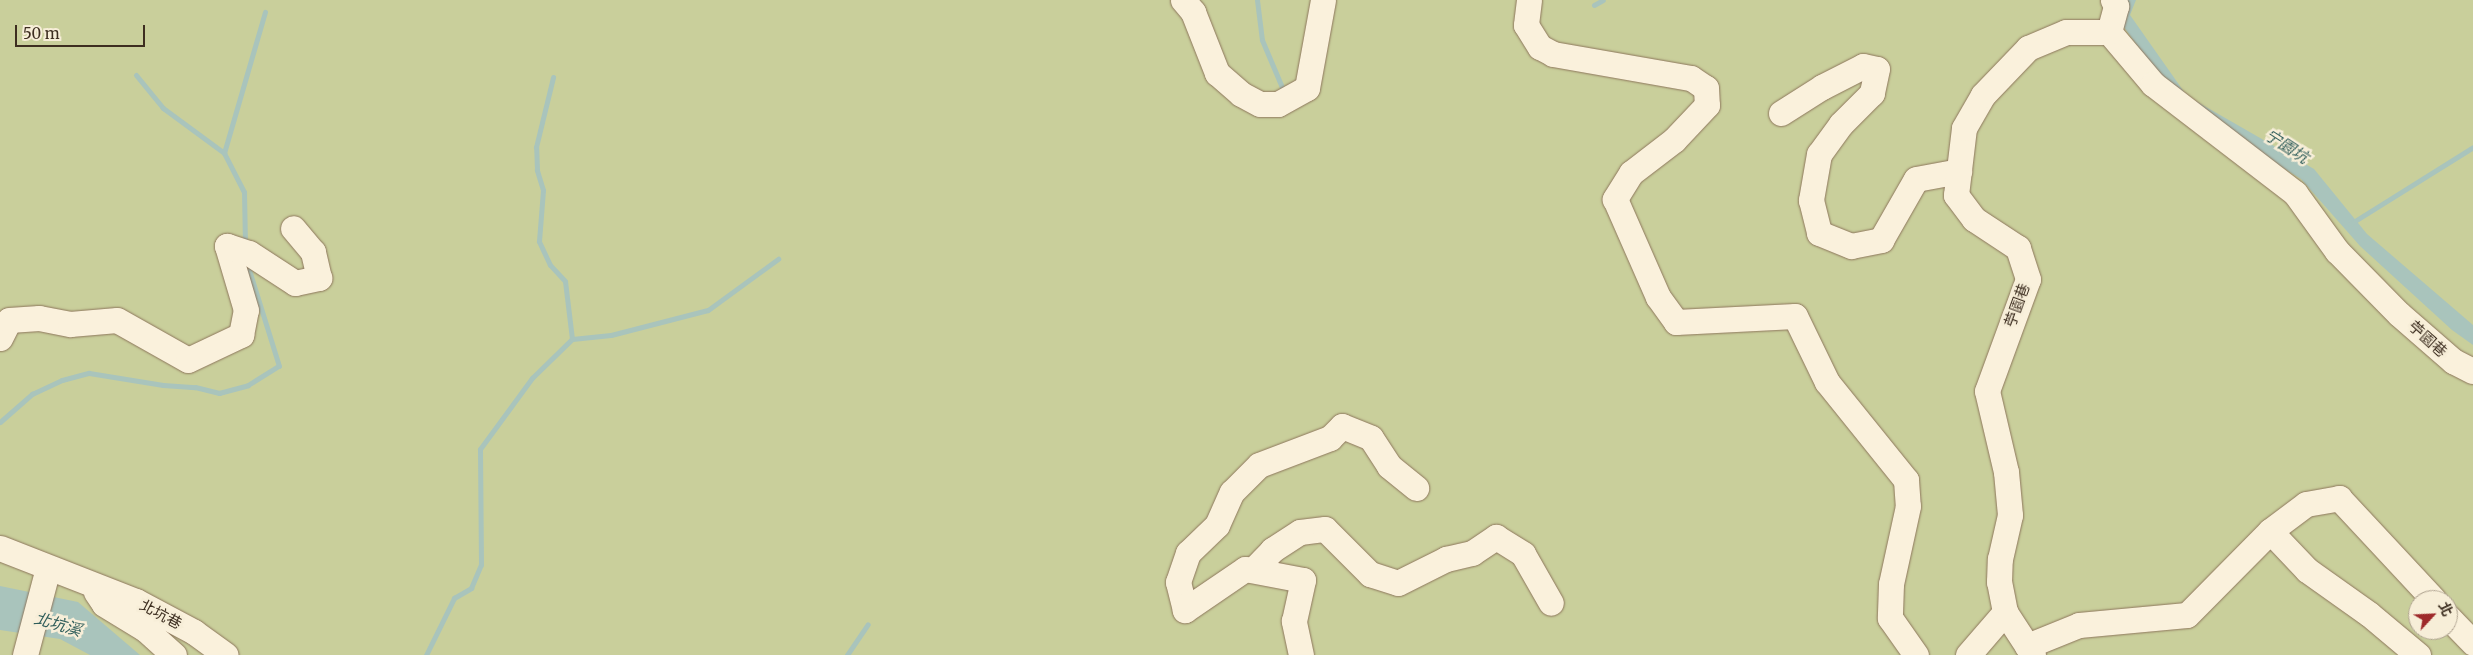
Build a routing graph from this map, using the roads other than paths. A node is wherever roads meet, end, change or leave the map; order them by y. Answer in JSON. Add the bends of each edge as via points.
{"nodes":[{"id":1,"x":1183,"y":0,"type":"edge"},
{"id":2,"x":1323,"y":0,"type":"edge"},
{"id":3,"x":1529,"y":0,"type":"edge"},
{"id":4,"x":2113,"y":0,"type":"edge"},
{"id":5,"x":2109,"y":32,"type":"junction"},
{"id":6,"x":1781,"y":113,"type":"dead end"},
{"id":7,"x":1959,"y":171,"type":"junction"},
{"id":8,"x":294,"y":228,"type":"dead end"},
{"id":9,"x":0,"y":338,"type":"edge"},
{"id":10,"x":2473,"y":371,"type":"edge"},
{"id":11,"x":1416,"y":488,"type":"dead end"},
{"id":12,"x":2270,"y":531,"type":"junction"},
{"id":13,"x":0,"y":548,"type":"edge"},
{"id":14,"x":48,"y":568,"type":"junction"},
{"id":15,"x":1253,"y":570,"type":"junction"},
{"id":16,"x":90,"y":584,"type":"junction"},
{"id":17,"x":2425,"y":590,"type":"edge"},
{"id":18,"x":1551,"y":603,"type":"dead end"},
{"id":19,"x":2005,"y":612,"type":"junction"},
{"id":20,"x":2458,"y":627,"type":"edge"},
{"id":21,"x":2473,"y":643,"type":"edge"},
{"id":22,"x":2030,"y":650,"type":"edge"},
{"id":23,"x":25,"y":655,"type":"edge"},
{"id":24,"x":174,"y":655,"type":"edge"},
{"id":25,"x":226,"y":655,"type":"edge"},
{"id":26,"x":1301,"y":655,"type":"edge"},
{"id":27,"x":1916,"y":655,"type":"edge"},
{"id":28,"x":1968,"y":655,"type":"edge"},
{"id":29,"x":2418,"y":655,"type":"edge"}],
"edges":[{"from":1,"to":2,"type":"street","via":[[1194,12],[1217,73],[1241,94],[1260,104],[1278,104],[1307,88]]},
{"from":3,"to":27,"type":"street","via":[[1526,25],[1540,48],[1570,57],[1691,78],[1706,88],[1707,105],[1674,140],[1631,173],[1614,199],[1658,297],[1676,322],[1795,316],[1827,382],[1906,480],[1908,506],[1891,584],[1890,618]]},
{"from":4,"to":5,"type":"street","via":[[2116,6]]},
{"from":5,"to":7,"type":"street","name":"苧園巷","via":[[2066,32],[2028,48],[1983,95],[1964,128]]},
{"from":5,"to":10,"type":"street","name":"苧園巷","via":[[2153,84],[2295,193],[2337,250],[2399,314],[2453,361]]},
{"from":6,"to":7,"type":"street","via":[[1864,66],[1877,70],[1872,93],[1841,124],[1819,154],[1811,200],[1819,233],[1851,246],[1881,240],[1916,179]]},
{"from":7,"to":19,"type":"street","name":"苧園巷","via":[[1956,195],[1974,219],[2018,248],[2028,280],[1987,391],[2006,472],[2010,515],[2000,559],[1999,582]]},
{"from":8,"to":9,"type":"street","via":[[313,252],[319,278],[294,283],[250,253],[227,246],[246,310],[241,335],[188,360],[117,320],[70,324],[39,318],[9,320]]},
{"from":11,"to":15,"type":"street","via":[[1389,466],[1371,438],[1342,426],[1330,438],[1259,465],[1232,492],[1217,525],[1188,553],[1178,582],[1185,610],[1244,568]]},
{"from":12,"to":17,"type":"street","via":[[2306,504],[2339,498]]},
{"from":12,"to":22,"type":"street","via":[[2187,615],[2079,625]]},
{"from":12,"to":29,"type":"street","via":[[2307,570],[2370,614]]},
{"from":13,"to":14,"type":"street","name":"北坑巷"},
{"from":14,"to":16,"type":"street","name":"北坑巷"},
{"from":14,"to":23,"type":"street"},
{"from":15,"to":18,"type":"street","via":[[1272,550],[1300,532],[1325,529],[1370,574],[1398,583],[1446,559],[1472,553],[1496,537],[1523,554]]},
{"from":15,"to":26,"type":"street","via":[[1303,580],[1294,621]]},
{"from":16,"to":24,"type":"street","name":"北坑巷","via":[[104,604],[145,629]]},
{"from":16,"to":25,"type":"street","name":"北坑巷","via":[[136,601],[194,632]]},
{"from":19,"to":22,"type":"street","name":"苧園巷"},
{"from":19,"to":28,"type":"street"},
{"from":20,"to":21,"type":"street"}]}
